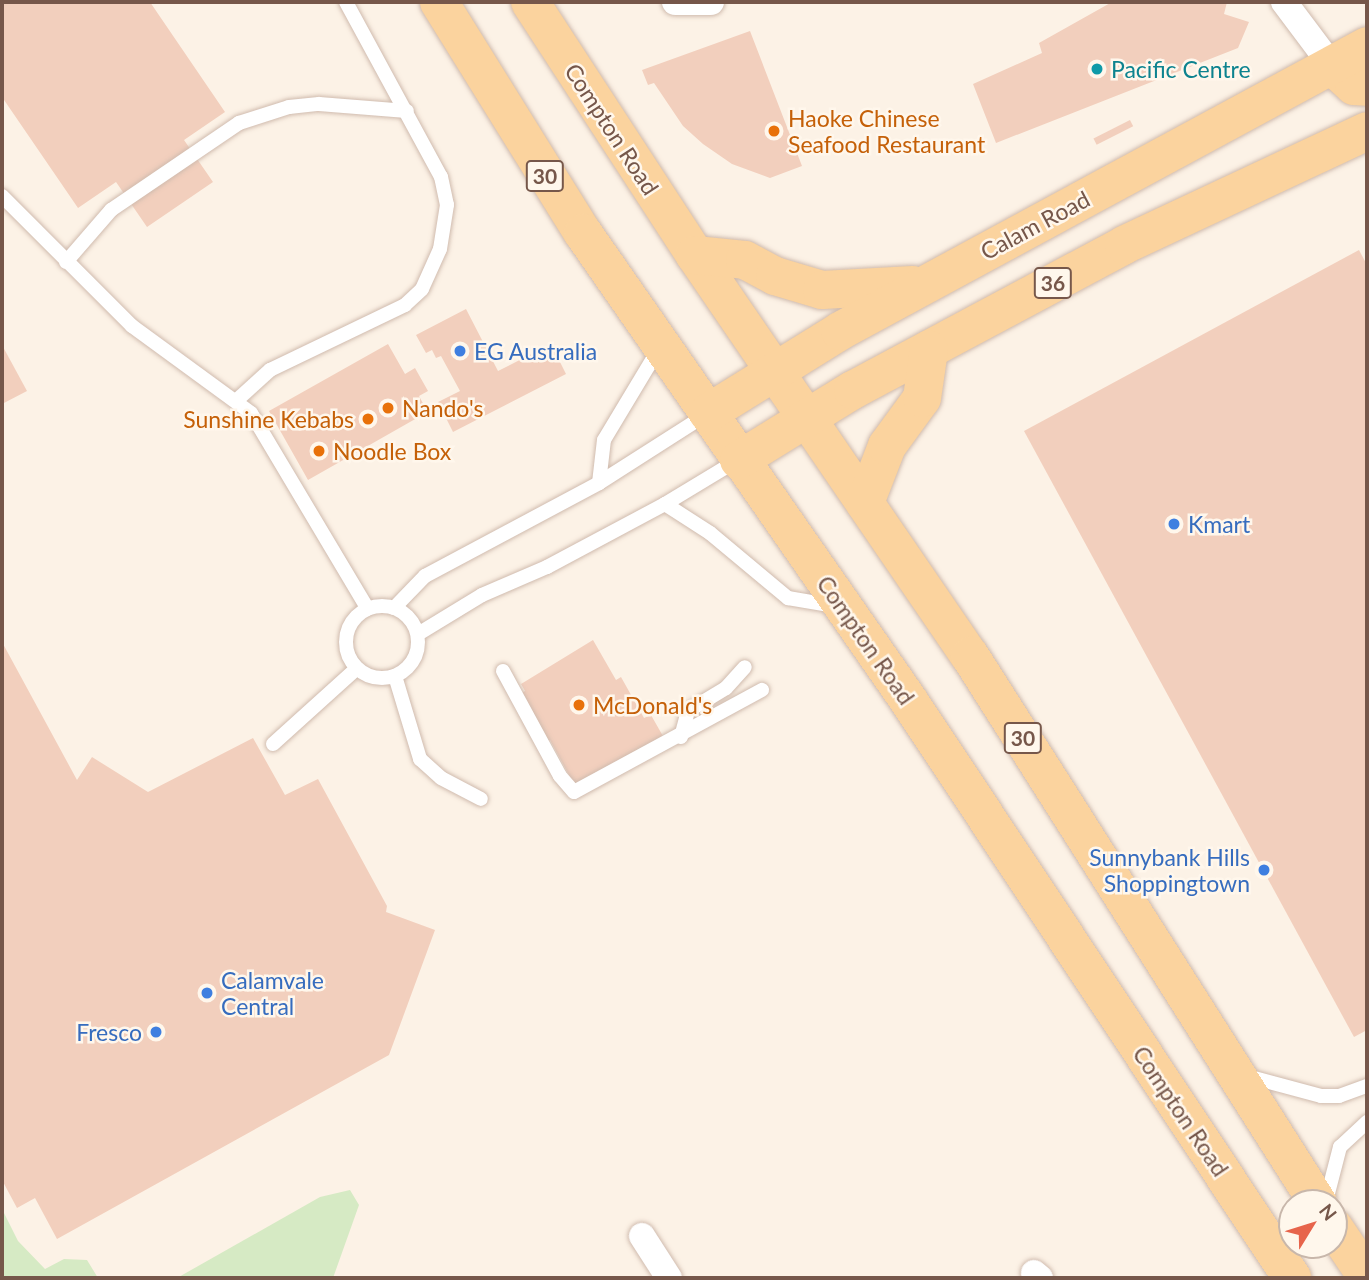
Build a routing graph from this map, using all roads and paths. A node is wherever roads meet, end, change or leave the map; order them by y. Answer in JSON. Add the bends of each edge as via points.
{"nodes":[{"id":1,"x":346,"y":2,"type":"edge"},
{"id":2,"x":439,"y":2,"type":"edge"},
{"id":3,"x":530,"y":2,"type":"edge"},
{"id":4,"x":675,"y":2,"type":"edge"},
{"id":5,"x":711,"y":2,"type":"edge"},
{"id":6,"x":1284,"y":2,"type":"edge"},
{"id":7,"x":1367,"y":47,"type":"edge"},
{"id":8,"x":1332,"y":66,"type":"junction"},
{"id":9,"x":1367,"y":87,"type":"edge"},
{"id":10,"x":407,"y":111,"type":"junction"},
{"id":11,"x":1367,"y":131,"type":"edge"},
{"id":12,"x":2,"y":196,"type":"edge"},
{"id":13,"x":695,"y":255,"type":"junction"},
{"id":14,"x":66,"y":262,"type":"junction"},
{"id":15,"x":922,"y":286,"type":"junction"},
{"id":16,"x":661,"y":345,"type":"junction"},
{"id":17,"x":929,"y":350,"type":"junction"},
{"id":18,"x":774,"y":370,"type":"junction"},
{"id":19,"x":237,"y":400,"type":"junction"},
{"id":20,"x":708,"y":413,"type":"junction"},
{"id":21,"x":807,"y":418,"type":"junction"},
{"id":22,"x":739,"y":460,"type":"junction"},
{"id":23,"x":599,"y":483,"type":"junction"},
{"id":24,"x":865,"y":503,"type":"junction"},
{"id":25,"x":664,"y":505,"type":"junction"},
{"id":26,"x":843,"y":607,"type":"junction"},
{"id":27,"x":368,"y":608,"type":"junction"},
{"id":28,"x":394,"y":608,"type":"junction"},
{"id":29,"x":418,"y":634,"type":"junction"},
{"id":30,"x":744,"y":667,"type":"dead end"},
{"id":31,"x":357,"y":668,"type":"junction"},
{"id":32,"x":503,"y":671,"type":"dead end"},
{"id":33,"x":395,"y":676,"type":"junction"},
{"id":34,"x":762,"y":690,"type":"dead end"},
{"id":35,"x":681,"y":737,"type":"junction"},
{"id":36,"x":273,"y":744,"type":"dead end"},
{"id":37,"x":481,"y":799,"type":"dead end"},
{"id":38,"x":1231,"y":1072,"type":"junction"},
{"id":39,"x":1367,"y":1086,"type":"edge"},
{"id":40,"x":1367,"y":1122,"type":"edge"},
{"id":41,"x":1309,"y":1189,"type":"edge"},
{"id":42,"x":1329,"y":1189,"type":"edge"},
{"id":43,"x":642,"y":1236,"type":"dead end"},
{"id":44,"x":1348,"y":1249,"type":"edge"},
{"id":45,"x":1367,"y":1277,"type":"edge"},
{"id":46,"x":669,"y":1278,"type":"edge"},
{"id":47,"x":1292,"y":1278,"type":"edge"}],
"edges":[{"from":1,"to":10,"type":"lane"},
{"from":2,"to":16,"type":"main road","name":"Compton Road","number":"30","via":[[524,144]]},
{"from":3,"to":13,"type":"main road","name":"Compton Road","number":"30"},
{"from":4,"to":5,"type":"street"},
{"from":6,"to":8,"type":"street"},
{"from":7,"to":8,"type":"main road","name":"Calam Road"},
{"from":8,"to":9,"type":"main road","via":[[1354,86]]},
{"from":8,"to":15,"type":"main road","name":"Calam Road"},
{"from":10,"to":14,"type":"lane","via":[[319,104],[289,107],[239,123],[111,210]]},
{"from":10,"to":19,"type":"lane","via":[[446,193],[444,230],[428,278],[405,306],[270,370]]},
{"from":11,"to":17,"type":"main road","number":"36","via":[[1124,246]]},
{"from":12,"to":14,"type":"lane"},
{"from":13,"to":15,"type":"main road","via":[[745,260],[775,276],[822,290]]},
{"from":13,"to":18,"type":"main road","name":"Compton Road","number":"30"},
{"from":14,"to":19,"type":"lane","via":[[149,340]]},
{"from":15,"to":18,"type":"main road","name":"Calam Road"},
{"from":16,"to":20,"type":"main road","name":"Compton Road","number":"30"},
{"from":16,"to":23,"type":"lane","via":[[604,440]]},
{"from":17,"to":21,"type":"main road","number":"36"},
{"from":17,"to":24,"type":"main road","via":[[922,398],[882,454]]},
{"from":18,"to":20,"type":"main road","name":"Calam Road"},
{"from":18,"to":21,"type":"main road","name":"Compton Road","number":"30"},
{"from":19,"to":27,"type":"lane","via":[[264,430]]},
{"from":20,"to":22,"type":"main road","name":"Compton Road","number":"30"},
{"from":20,"to":23,"type":"lane"},
{"from":21,"to":22,"type":"main road","number":"36"},
{"from":21,"to":24,"type":"main road","name":"Compton Road","number":"30"},
{"from":22,"to":25,"type":"lane"},
{"from":22,"to":26,"type":"main road","name":"Compton Road","number":"30"},
{"from":23,"to":28,"type":"lane","via":[[425,576]]},
{"from":24,"to":38,"type":"main road","name":"Compton Road","number":"30","via":[[970,656]]},
{"from":25,"to":26,"type":"lane","via":[[710,533],[788,598]]},
{"from":25,"to":29,"type":"lane","via":[[547,567],[482,595]]},
{"from":26,"to":47,"type":"main road","name":"Compton Road","number":"30"},
{"from":27,"to":28,"type":"lane"},
{"from":27,"to":31,"type":"lane","via":[[358,615],[347,635],[350,658]]},
{"from":28,"to":29,"type":"lane","via":[[413,623]]},
{"from":29,"to":33,"type":"lane","via":[[415,658]]},
{"from":30,"to":35,"type":"lane","via":[[719,694],[688,711]]},
{"from":31,"to":33,"type":"lane","via":[[374,678]]},
{"from":31,"to":36,"type":"lane"},
{"from":32,"to":35,"type":"lane","via":[[560,776],[574,792]]},
{"from":33,"to":37,"type":"lane","via":[[420,759],[441,778]]},
{"from":34,"to":35,"type":"lane"},
{"from":38,"to":39,"type":"lane","via":[[1321,1096],[1339,1096]]},
{"from":38,"to":41,"type":"main road","name":"Compton Road","number":"30"},
{"from":40,"to":42,"type":"lane","via":[[1340,1147]]},
{"from":43,"to":46,"type":"street"},
{"from":44,"to":45,"type":"main road"}]}
